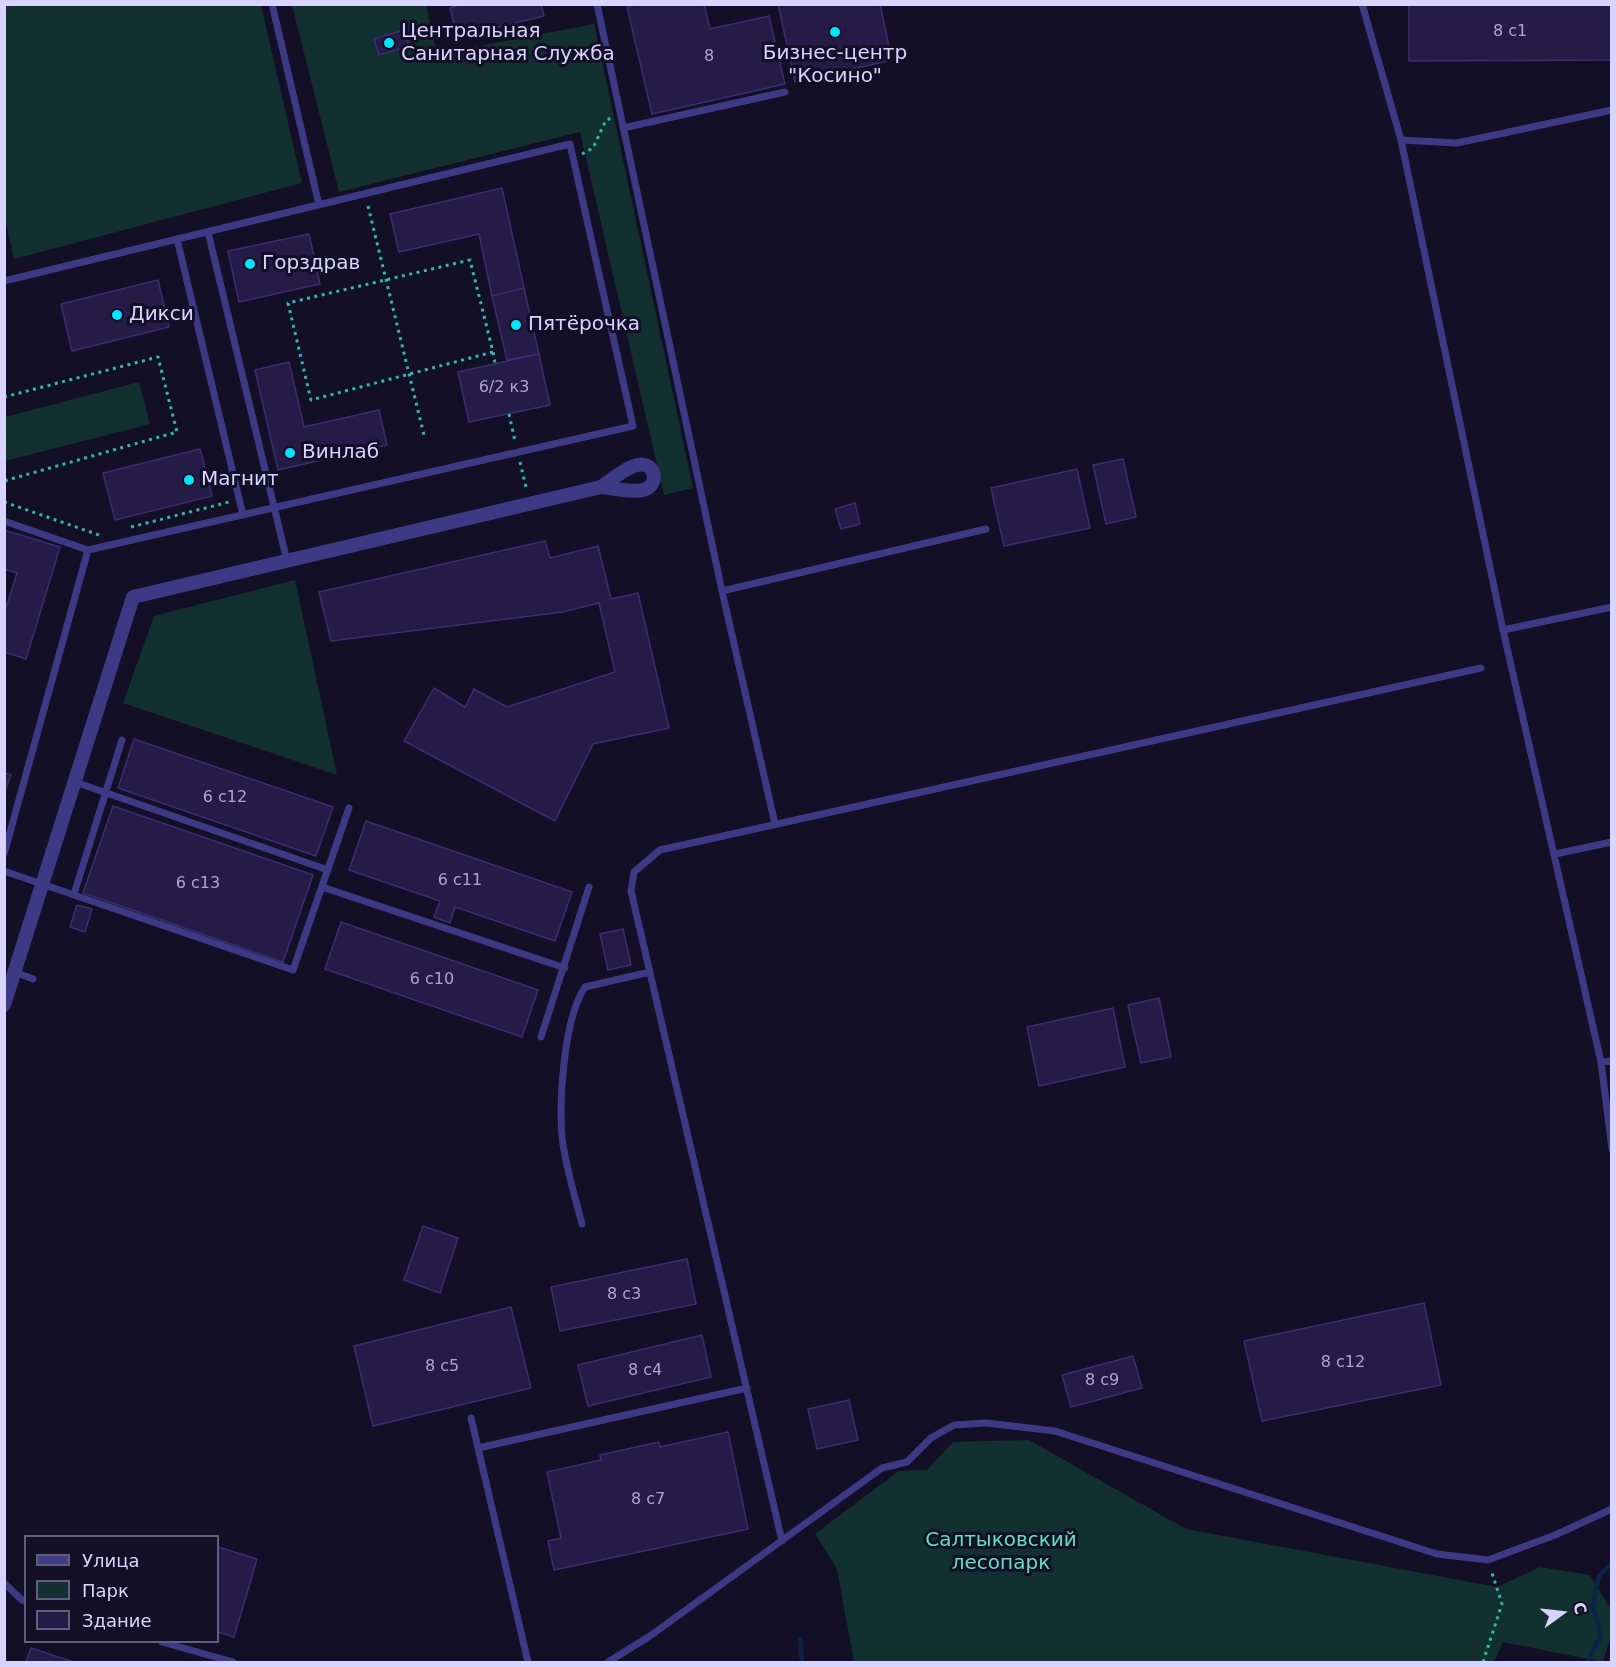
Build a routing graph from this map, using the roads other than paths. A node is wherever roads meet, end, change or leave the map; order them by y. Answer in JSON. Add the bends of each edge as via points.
{"nodes":[{"id":1,"x":272,"y":4,"type":"edge"},
{"id":2,"x":597,"y":4,"type":"edge"},
{"id":3,"x":1362,"y":4,"type":"edge"},
{"id":4,"x":785,"y":92,"type":"dead end"},
{"id":5,"x":1611,"y":110,"type":"edge"},
{"id":6,"x":623,"y":128,"type":"junction"},
{"id":7,"x":1401,"y":140,"type":"junction"},
{"id":8,"x":319,"y":205,"type":"junction"},
{"id":9,"x":208,"y":232,"type":"junction"},
{"id":10,"x":177,"y":239,"type":"junction"},
{"id":11,"x":4,"y":281,"type":"edge"},
{"id":12,"x":601,"y":487,"type":"dead end"},
{"id":13,"x":274,"y":507,"type":"junction"},
{"id":14,"x":243,"y":515,"type":"junction"},
{"id":15,"x":4,"y":521,"type":"edge"},
{"id":16,"x":986,"y":529,"type":"dead end"},
{"id":17,"x":88,"y":550,"type":"junction"},
{"id":18,"x":287,"y":561,"type":"junction"},
{"id":19,"x":722,"y":591,"type":"junction"},
{"id":20,"x":1611,"y":607,"type":"edge"},
{"id":21,"x":1503,"y":630,"type":"junction"},
{"id":22,"x":1481,"y":668,"type":"dead end"},
{"id":23,"x":122,"y":740,"type":"dead end"},
{"id":24,"x":75,"y":782,"type":"junction"},
{"id":25,"x":105,"y":792,"type":"junction"},
{"id":26,"x":348,"y":808,"type":"dead end"},
{"id":27,"x":775,"y":824,"type":"junction"},
{"id":28,"x":1611,"y":842,"type":"edge"},
{"id":29,"x":4,"y":854,"type":"edge"},
{"id":30,"x":1555,"y":855,"type":"junction"},
{"id":31,"x":328,"y":870,"type":"junction"},
{"id":32,"x":4,"y":871,"type":"edge"},
{"id":33,"x":43,"y":883,"type":"junction"},
{"id":34,"x":322,"y":887,"type":"junction"},
{"id":35,"x":589,"y":887,"type":"dead end"},
{"id":36,"x":74,"y":894,"type":"junction"},
{"id":37,"x":565,"y":968,"type":"junction"},
{"id":38,"x":15,"y":972,"type":"junction"},
{"id":39,"x":650,"y":972,"type":"junction"},
{"id":40,"x":33,"y":979,"type":"dead end"},
{"id":41,"x":4,"y":1005,"type":"edge"},
{"id":42,"x":541,"y":1037,"type":"dead end"},
{"id":43,"x":1611,"y":1060,"type":"edge"},
{"id":44,"x":1601,"y":1062,"type":"junction"},
{"id":45,"x":1611,"y":1149,"type":"edge"},
{"id":46,"x":582,"y":1224,"type":"dead end"},
{"id":47,"x":747,"y":1388,"type":"junction"},
{"id":48,"x":471,"y":1418,"type":"dead end"},
{"id":49,"x":478,"y":1448,"type":"junction"},
{"id":50,"x":1611,"y":1509,"type":"edge"},
{"id":51,"x":782,"y":1541,"type":"junction"},
{"id":52,"x":4,"y":1583,"type":"edge"},
{"id":53,"x":24,"y":1600,"type":"edge"},
{"id":54,"x":169,"y":1643,"type":"edge"},
{"id":55,"x":233,"y":1662,"type":"edge"},
{"id":56,"x":528,"y":1662,"type":"edge"},
{"id":57,"x":608,"y":1662,"type":"edge"}],
"edges":[{"from":1,"to":8,"type":"lane"},
{"from":2,"to":6,"type":"lane"},
{"from":3,"to":7,"type":"lane"},
{"from":4,"to":6,"type":"lane"},
{"from":5,"to":7,"type":"lane","via":[[1457,143]]},
{"from":6,"to":19,"type":"lane"},
{"from":7,"to":21,"type":"lane"},
{"from":8,"to":9,"type":"lane"},
{"from":8,"to":13,"type":"lane","via":[[570,144],[633,426]]},
{"from":9,"to":10,"type":"lane"},
{"from":9,"to":13,"type":"lane"},
{"from":10,"to":11,"type":"lane"},
{"from":10,"to":14,"type":"lane"},
{"from":12,"to":18,"type":"street"},
{"from":13,"to":14,"type":"lane"},
{"from":13,"to":18,"type":"lane"},
{"from":14,"to":17,"type":"lane"},
{"from":15,"to":17,"type":"lane"},
{"from":16,"to":19,"type":"lane"},
{"from":17,"to":29,"type":"lane"},
{"from":18,"to":24,"type":"street","via":[[133,597]]},
{"from":19,"to":27,"type":"lane"},
{"from":20,"to":21,"type":"lane"},
{"from":21,"to":30,"type":"lane"},
{"from":22,"to":27,"type":"lane"},
{"from":23,"to":25,"type":"lane"},
{"from":24,"to":25,"type":"lane"},
{"from":24,"to":33,"type":"street"},
{"from":25,"to":31,"type":"lane"},
{"from":25,"to":36,"type":"lane"},
{"from":26,"to":31,"type":"lane"},
{"from":27,"to":39,"type":"lane","via":[[660,850],[634,872],[631,891]]},
{"from":28,"to":30,"type":"lane"},
{"from":30,"to":44,"type":"lane"},
{"from":31,"to":34,"type":"lane"},
{"from":32,"to":33,"type":"lane"},
{"from":33,"to":36,"type":"lane"},
{"from":33,"to":38,"type":"street"},
{"from":34,"to":36,"type":"lane","via":[[293,970]]},
{"from":34,"to":37,"type":"lane"},
{"from":35,"to":37,"type":"lane"},
{"from":37,"to":42,"type":"lane"},
{"from":38,"to":40,"type":"lane"},
{"from":38,"to":41,"type":"street"},
{"from":39,"to":46,"type":"lane","via":[[585,987],[563,1056],[562,1137]]},
{"from":39,"to":47,"type":"lane"},
{"from":43,"to":44,"type":"lane"},
{"from":44,"to":45,"type":"lane"},
{"from":47,"to":49,"type":"lane"},
{"from":47,"to":51,"type":"lane"},
{"from":48,"to":49,"type":"lane"},
{"from":49,"to":56,"type":"lane"},
{"from":50,"to":51,"type":"lane","via":[[1488,1560],[1437,1554],[1054,1431],[986,1423],[954,1425],[931,1438],[907,1462],[882,1468]]},
{"from":51,"to":57,"type":"lane"},
{"from":52,"to":53,"type":"lane"},
{"from":54,"to":55,"type":"lane"}]}
